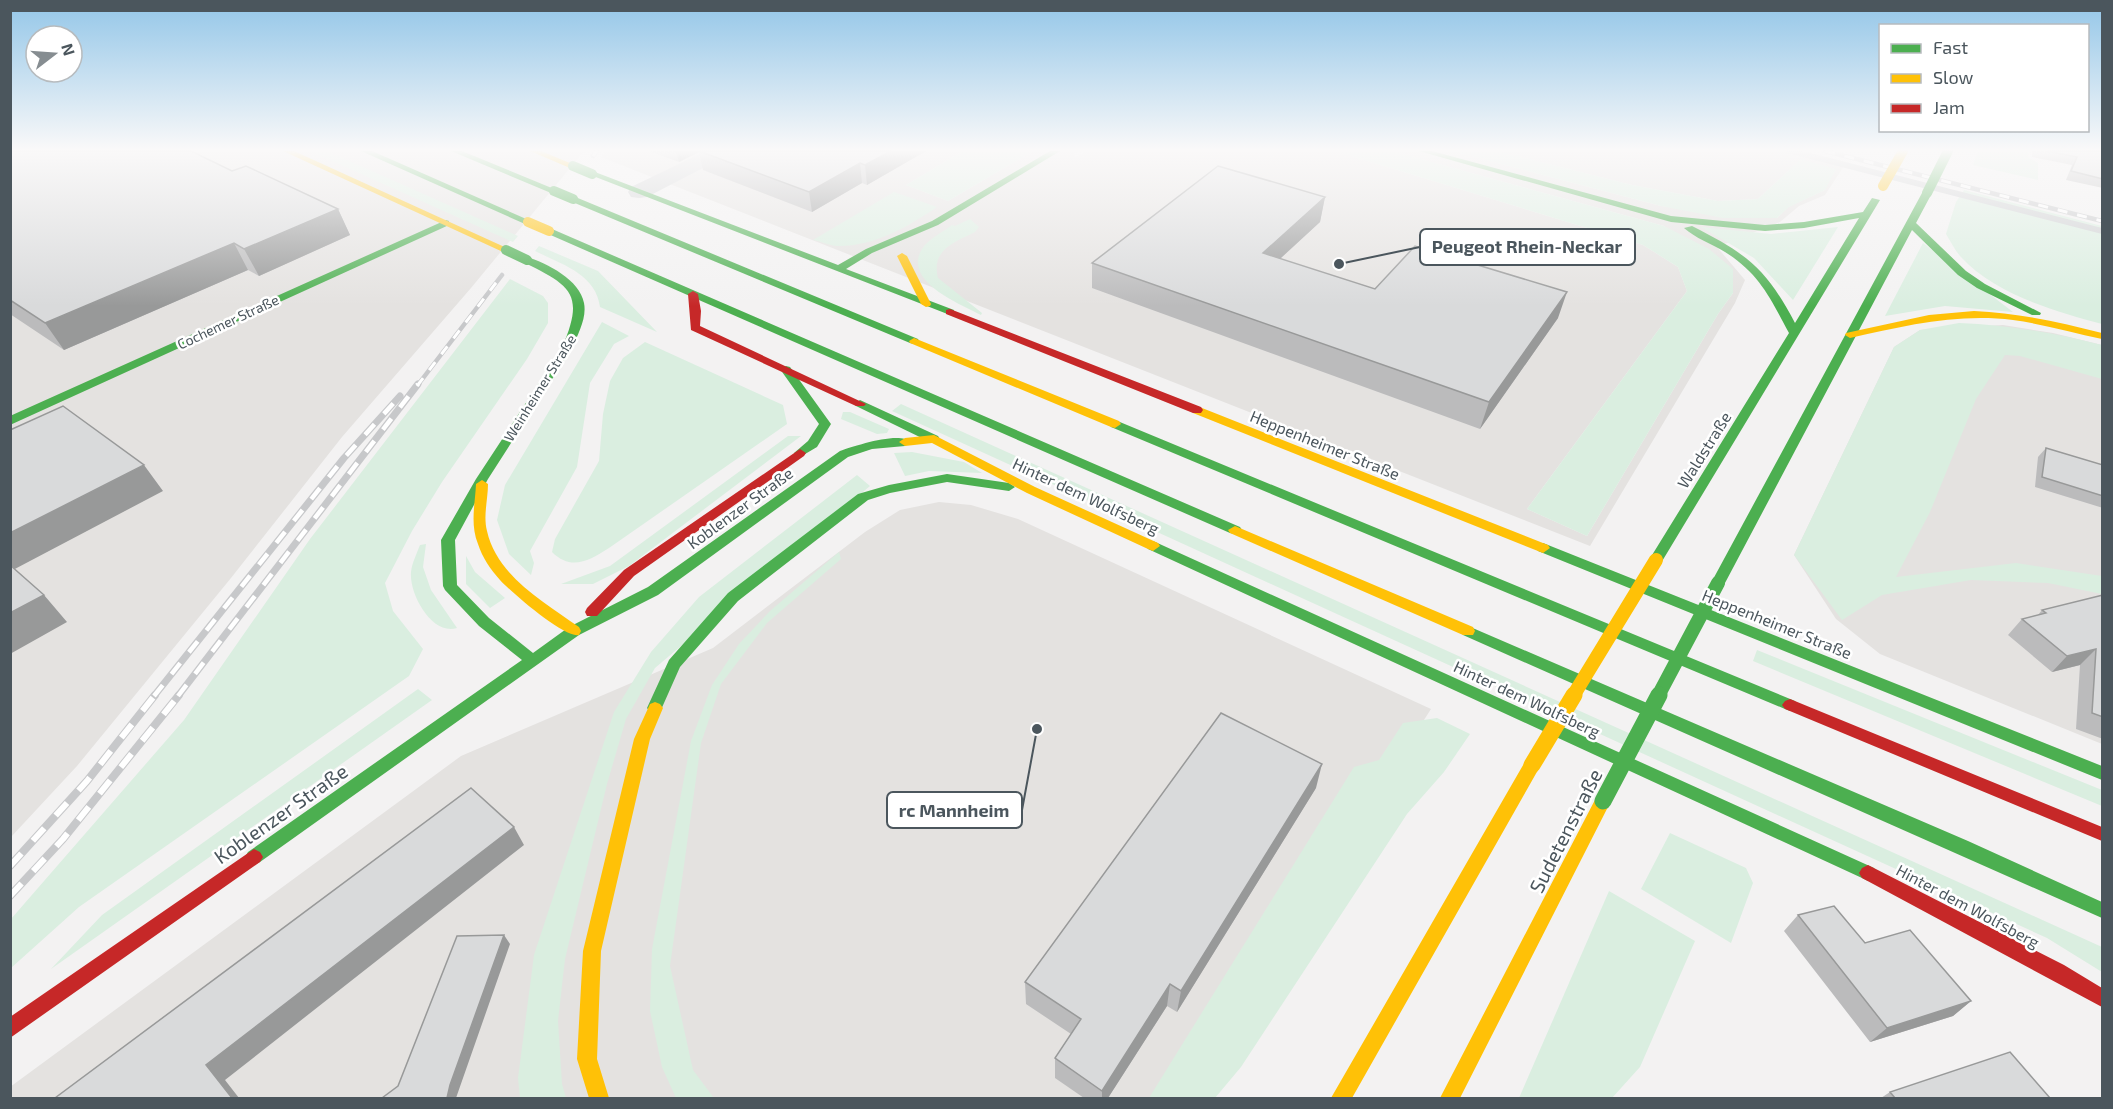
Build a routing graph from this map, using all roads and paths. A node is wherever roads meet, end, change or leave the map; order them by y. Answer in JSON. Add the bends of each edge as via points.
{"nodes":[{"id":1,"x":401,"y":203,"type":"edge"},
{"id":2,"x":484,"y":203,"type":"edge"},
{"id":3,"x":582,"y":203,"type":"edge"},
{"id":4,"x":667,"y":203,"type":"edge"},
{"id":5,"x":968,"y":203,"type":"edge"},
{"id":6,"x":1612,"y":203,"type":"edge"},
{"id":7,"x":1874,"y":203,"type":"edge"},
{"id":8,"x":1922,"y":203,"type":"edge"},
{"id":9,"x":1993,"y":203,"type":"edge"},
{"id":10,"x":1868,"y":214,"type":"junction"},
{"id":11,"x":1671,"y":219,"type":"junction"},
{"id":12,"x":446,"y":223,"type":"junction"},
{"id":13,"x":935,"y":223,"type":"junction"},
{"id":14,"x":1912,"y":224,"type":"junction"},
{"id":15,"x":2103,"y":231,"type":"edge"},
{"id":16,"x":902,"y":256,"type":"junction"},
{"id":17,"x":840,"y":268,"type":"junction"},
{"id":18,"x":856,"y":274,"type":"junction"},
{"id":19,"x":693,"y":294,"type":"junction"},
{"id":20,"x":926,"y":304,"type":"junction"},
{"id":21,"x":2065,"y":326,"type":"junction"},
{"id":22,"x":1795,"y":334,"type":"junction"},
{"id":23,"x":1850,"y":335,"type":"junction"},
{"id":24,"x":2103,"y":336,"type":"edge"},
{"id":25,"x":786,"y":369,"type":"junction"},
{"id":26,"x":10,"y":421,"type":"edge"},
{"id":27,"x":934,"y":439,"type":"junction"},
{"id":28,"x":482,"y":479,"type":"junction"},
{"id":29,"x":1031,"y":490,"type":"junction"},
{"id":30,"x":574,"y":631,"type":"junction"},
{"id":31,"x":532,"y":660,"type":"junction"},
{"id":32,"x":2103,"y":773,"type":"edge"},
{"id":33,"x":2103,"y":834,"type":"edge"},
{"id":34,"x":2103,"y":910,"type":"edge"},
{"id":35,"x":2103,"y":998,"type":"edge"},
{"id":36,"x":10,"y":1029,"type":"edge"},
{"id":37,"x":599,"y":1098,"type":"edge"},
{"id":38,"x":1341,"y":1098,"type":"edge"},
{"id":39,"x":1450,"y":1098,"type":"edge"}],
"edges":[{"from":1,"to":12,"type":"main road","name":"Weinheimer Straße"},
{"from":2,"to":19,"type":"main road","bridge":true},
{"from":3,"to":33,"type":"main road","bridge":true},
{"from":4,"to":17,"type":"main road","name":"Heppenheimer Straße"},
{"from":5,"to":13,"type":"main road"},
{"from":6,"to":11,"type":"main road"},
{"from":7,"to":10,"type":"main road","name":"Waldstraße","bridge":true},
{"from":8,"to":14,"type":"main road","bridge":true},
{"from":9,"to":15,"type":"lane"},
{"from":10,"to":11,"type":"main road","via":[[1765,228]]},
{"from":10,"to":22,"type":"main road","name":"Waldstraße"},
{"from":11,"to":22,"type":"main road","via":[[1720,243],[1745,261],[1765,282]]},
{"from":12,"to":26,"type":"main road","name":"Cochemer Straße"},
{"from":12,"to":28,"type":"main road","name":"Weinheimer Straße","bridge":true,"via":[[550,271],[572,286],[581,305],[578,325],[567,348]]},
{"from":13,"to":16,"type":"main road"},
{"from":13,"to":17,"type":"main road","via":[[869,250]]},
{"from":14,"to":21,"type":"main road","via":[[1962,273],[1981,286]]},
{"from":14,"to":23,"type":"main road"},
{"from":16,"to":18,"type":"main road"},
{"from":16,"to":20,"type":"main road"},
{"from":17,"to":18,"type":"main road","name":"Heppenheimer Straße"},
{"from":18,"to":20,"type":"main road","name":"Heppenheimer Straße"},
{"from":19,"to":25,"type":"main road","name":"Hinter dem Wolfsberg","via":[[695,328]]},
{"from":19,"to":34,"type":"main road"},
{"from":20,"to":32,"type":"main road","name":"Heppenheimer Straße"},
{"from":21,"to":23,"type":"main road","via":[[1958,315]]},
{"from":21,"to":24,"type":"main road"},
{"from":22,"to":38,"type":"main road","name":"Waldstraße","bridge":true,"via":[[1532,765]]},
{"from":23,"to":39,"type":"main road","name":"Sudetenstraße","bridge":true},
{"from":25,"to":27,"type":"main road","name":"Hinter dem Wolfsberg"},
{"from":25,"to":30,"type":"main road","name":"Koblenzer Straße","via":[[825,424],[813,444],[629,573]]},
{"from":27,"to":29,"type":"main road","name":"Hinter dem Wolfsberg"},
{"from":27,"to":30,"type":"main road","name":"Koblenzer Straße","via":[[871,446],[844,454],[653,591]]},
{"from":28,"to":30,"type":"main road","via":[[480,531],[496,568]]},
{"from":28,"to":31,"type":"main road","name":"Weinheimer Straße","via":[[448,540],[450,586],[484,622]]},
{"from":29,"to":35,"type":"main road","name":"Hinter dem Wolfsberg","via":[[1894,885]]},
{"from":29,"to":37,"type":"main road","via":[[946,478],[863,497],[733,597],[674,664],[642,739],[592,951],[587,1059]]},
{"from":30,"to":31,"type":"main road","name":"Koblenzer Straße"},
{"from":31,"to":36,"type":"main road","name":"Koblenzer Straße"}]}
